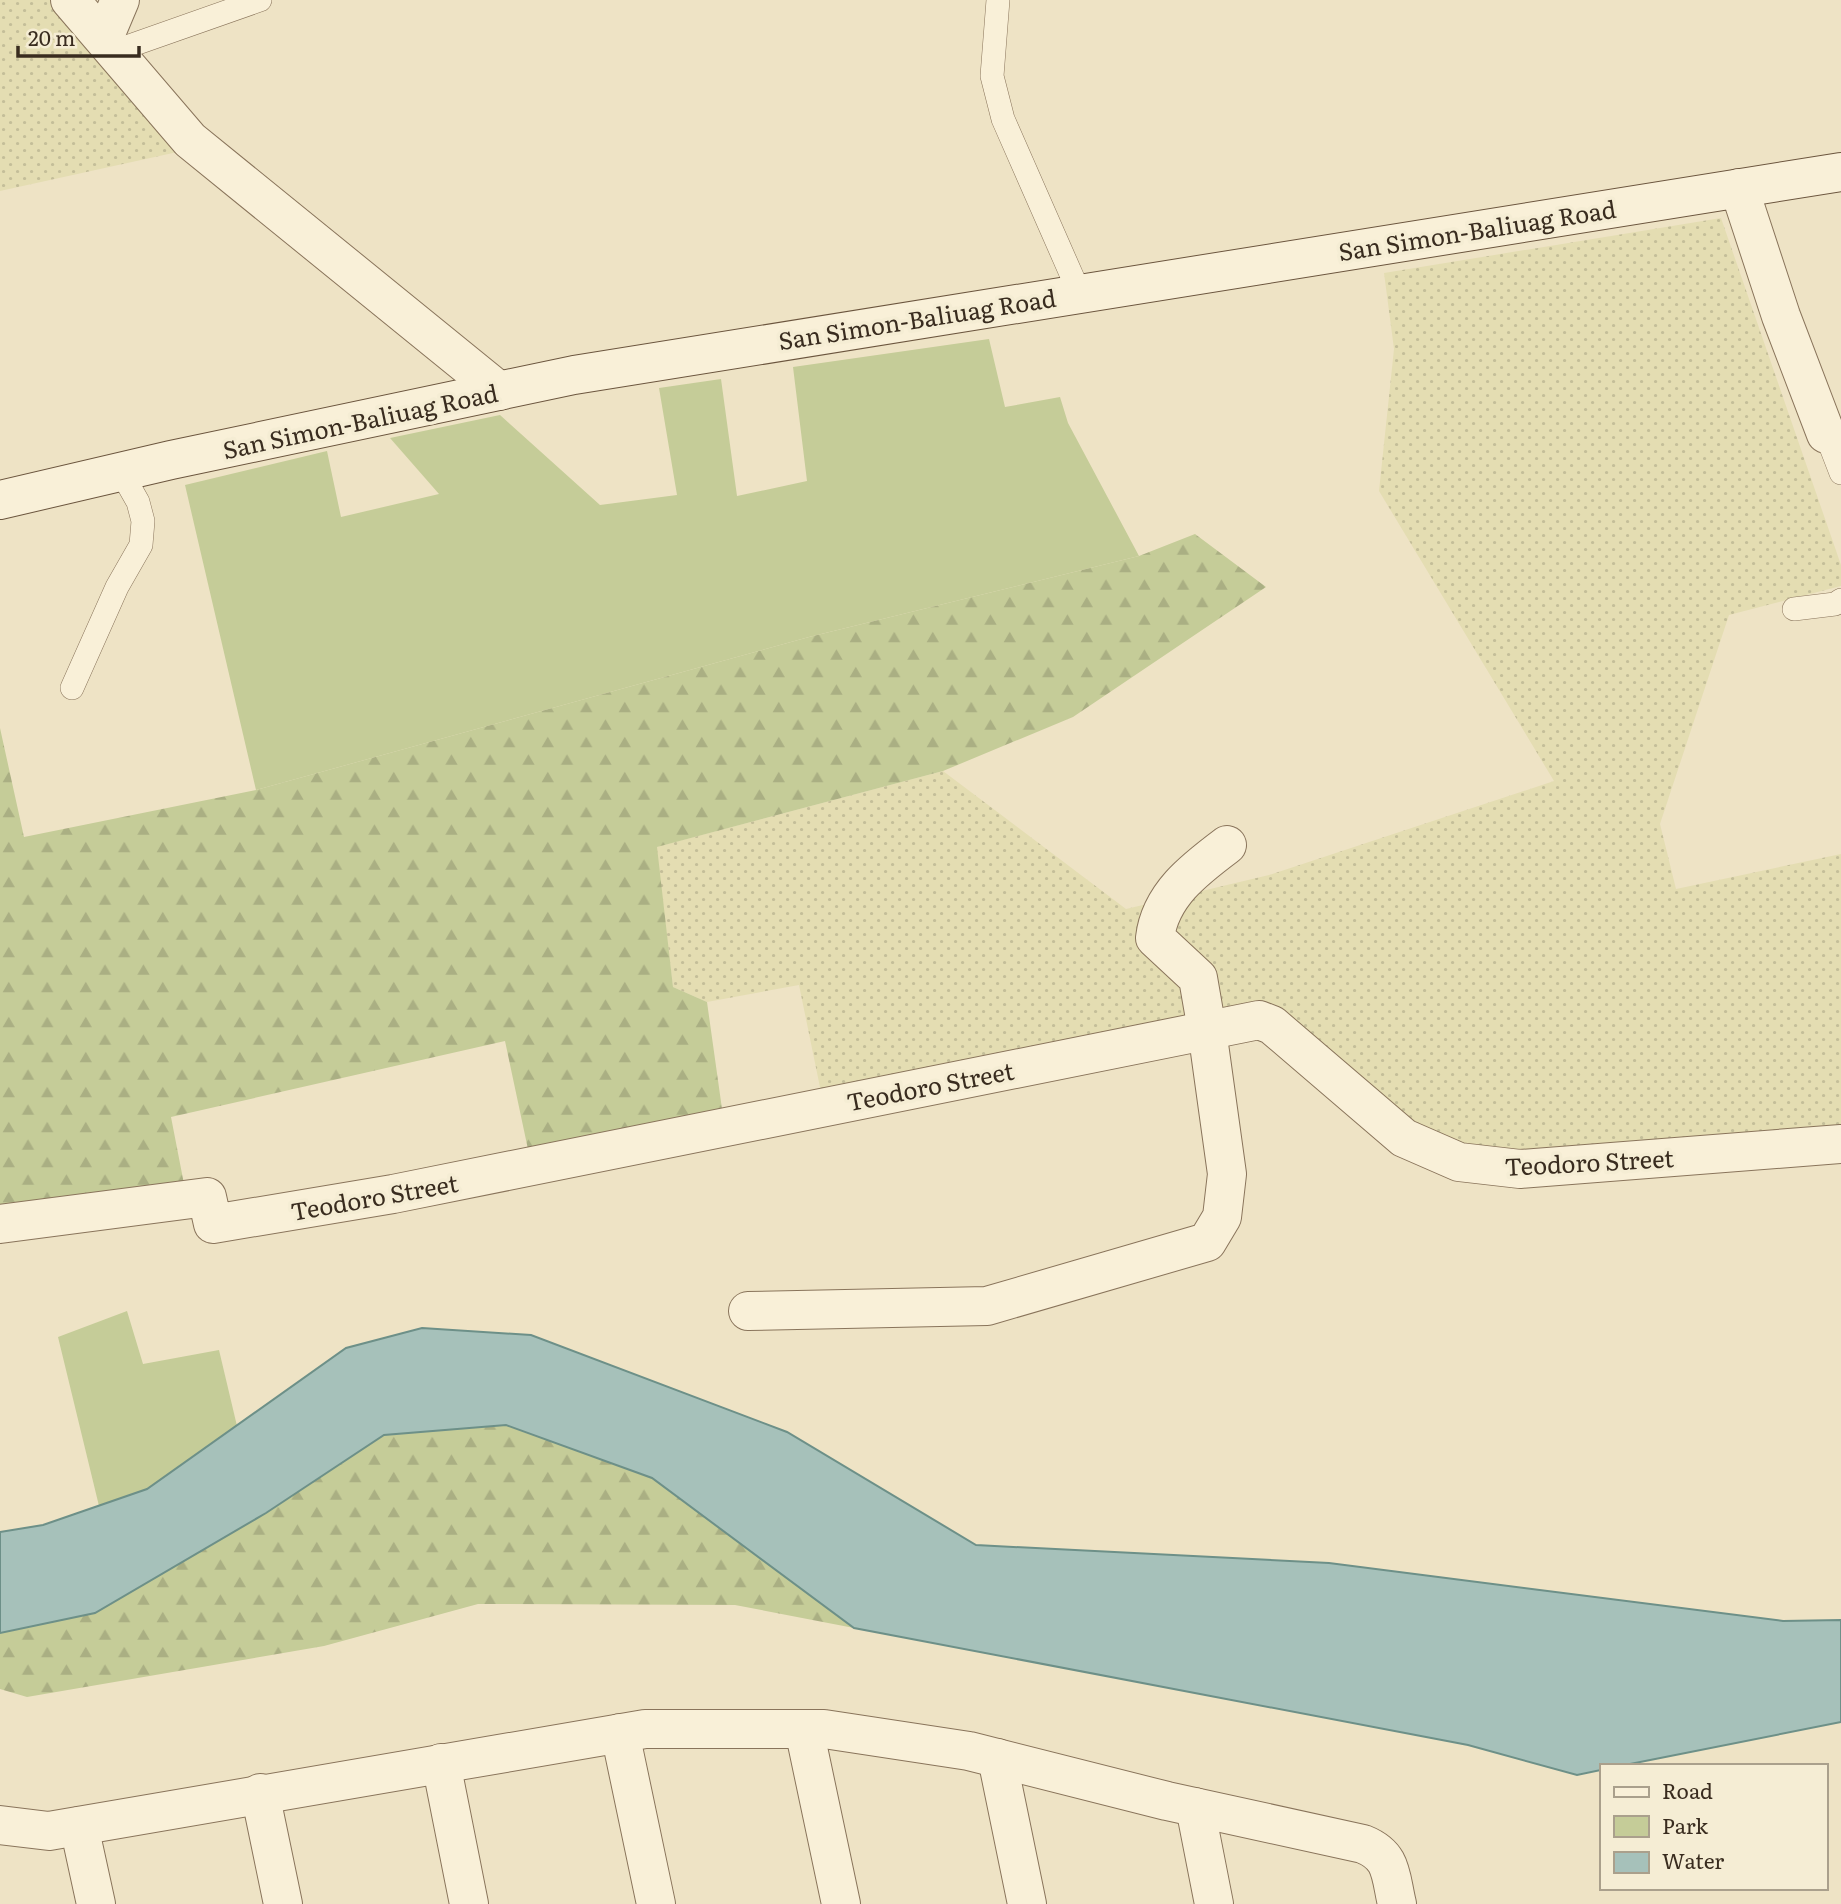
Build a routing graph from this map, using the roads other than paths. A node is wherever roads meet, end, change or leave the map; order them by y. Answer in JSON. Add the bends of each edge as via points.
{"nodes":[{"id":1,"x":70,"y":0,"type":"edge"},
{"id":2,"x":120,"y":0,"type":"edge"},
{"id":3,"x":260,"y":0,"type":"edge"},
{"id":4,"x":998,"y":0,"type":"edge"},
{"id":5,"x":110,"y":44,"type":"junction"},
{"id":6,"x":1841,"y":172,"type":"edge"},
{"id":7,"x":1739,"y":188,"type":"junction"},
{"id":8,"x":1079,"y":292,"type":"junction"},
{"id":9,"x":499,"y":391,"type":"junction"},
{"id":10,"x":1826,"y":434,"type":"joint"},
{"id":11,"x":121,"y":472,"type":"junction"},
{"id":12,"x":1841,"y":473,"type":"edge"},
{"id":13,"x":0,"y":500,"type":"edge"},
{"id":14,"x":1841,"y":600,"type":"edge"},
{"id":15,"x":1794,"y":609,"type":"dead end"},
{"id":16,"x":72,"y":688,"type":"dead end"},
{"id":17,"x":1227,"y":845,"type":"dead end"},
{"id":18,"x":1207,"y":1030,"type":"junction"},
{"id":19,"x":1841,"y":1144,"type":"edge"},
{"id":20,"x":0,"y":1224,"type":"edge"},
{"id":21,"x":748,"y":1311,"type":"dead end"},
{"id":22,"x":804,"y":1729,"type":"junction"},
{"id":23,"x":620,"y":1733,"type":"junction"},
{"id":24,"x":997,"y":1758,"type":"junction"},
{"id":25,"x":440,"y":1763,"type":"junction"},
{"id":26,"x":260,"y":1793,"type":"junction"},
{"id":27,"x":1195,"y":1807,"type":"junction"},
{"id":28,"x":0,"y":1825,"type":"edge"},
{"id":29,"x":79,"y":1826,"type":"junction"},
{"id":30,"x":96,"y":1904,"type":"edge"},
{"id":31,"x":283,"y":1904,"type":"edge"},
{"id":32,"x":470,"y":1904,"type":"edge"},
{"id":33,"x":656,"y":1904,"type":"edge"},
{"id":34,"x":841,"y":1904,"type":"edge"},
{"id":35,"x":1027,"y":1904,"type":"edge"},
{"id":36,"x":1214,"y":1904,"type":"edge"},
{"id":37,"x":1397,"y":1904,"type":"edge"}],
"edges":[{"from":1,"to":5,"type":"street"},
{"from":2,"to":5,"type":"street"},
{"from":3,"to":5,"type":"lane"},
{"from":4,"to":8,"type":"lane","via":[[992,75],[1003,119]]},
{"from":5,"to":9,"type":"street","via":[[190,140]]},
{"from":6,"to":7,"type":"street","name":"San Simon-Baliuag Road"},
{"from":7,"to":8,"type":"street","name":"San Simon-Baliuag Road"},
{"from":7,"to":10,"type":"street"},
{"from":8,"to":9,"type":"street","name":"San Simon-Baliuag Road"},
{"from":9,"to":11,"type":"street","name":"San Simon-Baliuag Road"},
{"from":10,"to":12,"type":"lane"},
{"from":11,"to":13,"type":"street","name":"San Simon-Baliuag Road"},
{"from":11,"to":16,"type":"lane","via":[[138,502],[143,521],[141,545]]},
{"from":14,"to":15,"type":"lane"},
{"from":17,"to":18,"type":"street","via":[[1192,872],[1165,905],[1155,937],[1198,978]]},
{"from":18,"to":19,"type":"street","name":"Teodoro Street","via":[[1259,1020],[1272,1026],[1404,1138],[1459,1162],[1520,1169]]},
{"from":18,"to":20,"type":"street","name":"Teodoro Street","via":[[393,1194],[213,1224],[207,1197]]},
{"from":18,"to":21,"type":"street","via":[[1227,1174],[1222,1217],[1207,1242],[986,1306]]},
{"from":22,"to":23,"type":"street"},
{"from":22,"to":24,"type":"street"},
{"from":22,"to":34,"type":"street"},
{"from":23,"to":25,"type":"street"},
{"from":23,"to":33,"type":"street"},
{"from":24,"to":27,"type":"street"},
{"from":24,"to":35,"type":"street"},
{"from":25,"to":26,"type":"street"},
{"from":25,"to":32,"type":"street"},
{"from":26,"to":29,"type":"street"},
{"from":26,"to":31,"type":"street"},
{"from":27,"to":36,"type":"street"},
{"from":27,"to":37,"type":"street","via":[[1380,1850]]},
{"from":28,"to":29,"type":"street","via":[[49,1831]]},
{"from":29,"to":30,"type":"street"}]}
